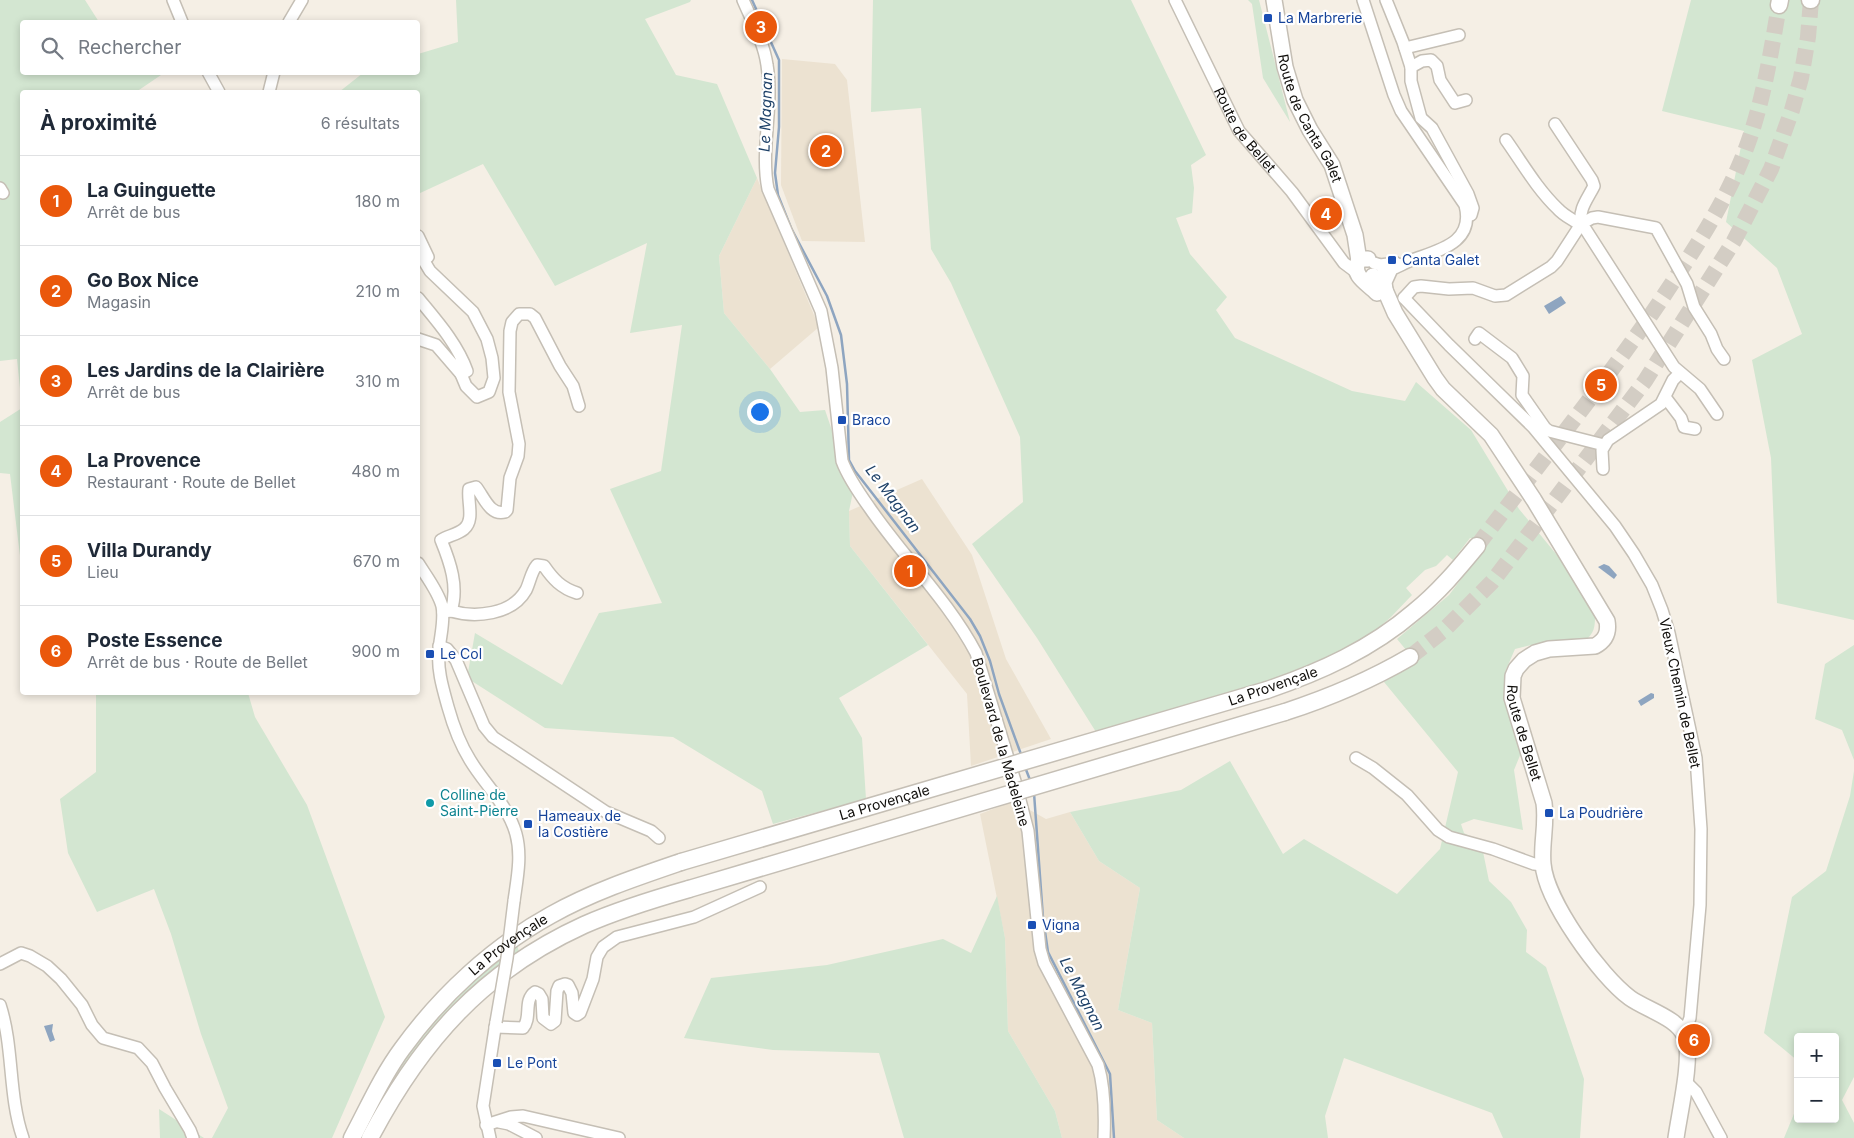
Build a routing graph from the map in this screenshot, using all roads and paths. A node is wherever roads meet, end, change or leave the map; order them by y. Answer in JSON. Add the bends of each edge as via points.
{"nodes":[{"id":1,"x":173,"y":0,"type":"edge"},
{"id":2,"x":302,"y":0,"type":"edge"},
{"id":3,"x":743,"y":0,"type":"edge"},
{"id":4,"x":1175,"y":0,"type":"edge"},
{"id":5,"x":1274,"y":0,"type":"edge"},
{"id":6,"x":1363,"y":0,"type":"edge"},
{"id":7,"x":1386,"y":0,"type":"edge"},
{"id":8,"x":181,"y":20,"type":"edge"},
{"id":9,"x":290,"y":20,"type":"edge"},
{"id":10,"x":1459,"y":35,"type":"dead end"},
{"id":11,"x":1405,"y":48,"type":"junction"},
{"id":12,"x":1411,"y":67,"type":"junction"},
{"id":13,"x":210,"y":75,"type":"edge"},
{"id":14,"x":273,"y":75,"type":"edge"},
{"id":15,"x":218,"y":90,"type":"edge"},
{"id":16,"x":270,"y":90,"type":"edge"},
{"id":17,"x":1466,"y":100,"type":"dead end"},
{"id":18,"x":1555,"y":124,"type":"dead end"},
{"id":19,"x":1506,"y":140,"type":"dead end"},
{"id":20,"x":1466,"y":217,"type":"junction"},
{"id":21,"x":1581,"y":224,"type":"junction"},
{"id":22,"x":420,"y":240,"type":"edge"},
{"id":23,"x":420,"y":254,"type":"edge"},
{"id":24,"x":1410,"y":260,"type":"junction"},
{"id":25,"x":1366,"y":268,"type":"junction"},
{"id":26,"x":430,"y":271,"type":"junction"},
{"id":27,"x":1389,"y":271,"type":"junction"},
{"id":28,"x":1392,"y":296,"type":"junction"},
{"id":29,"x":420,"y":300,"type":"edge"},
{"id":30,"x":1396,"y":313,"type":"junction"},
{"id":31,"x":420,"y":339,"type":"edge"},
{"id":32,"x":1475,"y":339,"type":"dead end"},
{"id":33,"x":1724,"y":358,"type":"dead end"},
{"id":34,"x":1680,"y":373,"type":"junction"},
{"id":35,"x":461,"y":374,"type":"junction"},
{"id":36,"x":1665,"y":397,"type":"junction"},
{"id":37,"x":579,"y":406,"type":"dead end"},
{"id":38,"x":1717,"y":414,"type":"dead end"},
{"id":39,"x":1695,"y":429,"type":"dead end"},
{"id":40,"x":1604,"y":445,"type":"junction"},
{"id":41,"x":1603,"y":469,"type":"dead end"},
{"id":42,"x":1477,"y":546,"type":"tunnel mouth"},
{"id":43,"x":420,"y":566,"type":"edge"},
{"id":44,"x":577,"y":592,"type":"dead end"},
{"id":45,"x":447,"y":612,"type":"junction"},
{"id":46,"x":439,"y":646,"type":"junction"},
{"id":47,"x":1410,"y":657,"type":"tunnel mouth"},
{"id":48,"x":1356,"y":758,"type":"dead end"},
{"id":49,"x":659,"y":838,"type":"dead end"},
{"id":50,"x":1543,"y":864,"type":"junction"},
{"id":51,"x":760,"y":887,"type":"dead end"},
{"id":52,"x":0,"y":964,"type":"edge"},
{"id":53,"x":0,"y":1005,"type":"edge"},
{"id":54,"x":495,"y":1024,"type":"junction"},
{"id":55,"x":1683,"y":1032,"type":"junction"},
{"id":56,"x":1685,"y":1081,"type":"junction"},
{"id":57,"x":498,"y":1122,"type":"junction"},
{"id":58,"x":486,"y":1125,"type":"junction"},
{"id":59,"x":23,"y":1138,"type":"edge"},
{"id":60,"x":193,"y":1138,"type":"edge"},
{"id":61,"x":352,"y":1138,"type":"edge"},
{"id":62,"x":370,"y":1138,"type":"edge"},
{"id":63,"x":490,"y":1138,"type":"edge"},
{"id":64,"x":536,"y":1138,"type":"edge"},
{"id":65,"x":619,"y":1138,"type":"edge"},
{"id":66,"x":1104,"y":1138,"type":"edge"},
{"id":67,"x":1676,"y":1138,"type":"edge"},
{"id":68,"x":1721,"y":1138,"type":"edge"}],
"edges":[{"from":1,"to":8,"type":"street"},
{"from":2,"to":9,"type":"street"},
{"from":3,"to":66,"type":"street","name":"Boulevard de la Madeleine","via":[[768,67],[768,189],[821,311],[832,368],[842,461],[888,536],[931,586],[976,653],[1028,831],[1040,949],[1044,963],[1098,1065],[1103,1086]]},
{"from":4,"to":25,"type":"street","name":"Route de Bellet","via":[[1239,131],[1292,192],[1344,263]]},
{"from":5,"to":25,"type":"main road","name":"Route de Canta Galet","via":[[1295,100],[1332,165]]},
{"from":6,"to":20,"type":"street","via":[[1401,111],[1464,205]]},
{"from":7,"to":11,"type":"street"},
{"from":10,"to":11,"type":"street"},
{"from":11,"to":12,"type":"street"},
{"from":12,"to":17,"type":"street","via":[[1431,60],[1455,103]]},
{"from":12,"to":20,"type":"street","via":[[1411,81],[1421,118],[1432,128],[1471,201],[1472,212]]},
{"from":13,"to":15,"type":"street"},
{"from":14,"to":16,"type":"street"},
{"from":18,"to":21,"type":"street","via":[[1594,186],[1579,214]]},
{"from":19,"to":21,"type":"street","via":[[1547,198],[1571,220]]},
{"from":20,"to":24,"type":"street","via":[[1461,234],[1451,245]]},
{"from":21,"to":28,"type":"street","via":[[1556,262],[1506,294],[1495,296],[1466,287],[1413,286]]},
{"from":21,"to":33,"type":"street","via":[[1598,217],[1656,228],[1687,284],[1694,307]]},
{"from":21,"to":34,"type":"street"},
{"from":22,"to":26,"type":"street"},
{"from":23,"to":26,"type":"street"},
{"from":24,"to":25,"type":"street"},
{"from":24,"to":27,"type":"street"},
{"from":25,"to":27,"type":"street"},
{"from":25,"to":28,"type":"main road"},
{"from":25,"to":30,"type":"main road"},
{"from":26,"to":35,"type":"street","via":[[473,312],[487,339],[494,378],[489,392],[478,397],[466,386]]},
{"from":27,"to":28,"type":"main road","via":[[1384,282]]},
{"from":28,"to":30,"type":"main road"},
{"from":28,"to":55,"type":"street","name":"Vieux Chemin de Bellet","via":[[1448,345],[1539,435],[1615,526],[1652,585],[1662,610],[1696,758],[1701,829],[1698,938],[1690,1018]]},
{"from":29,"to":35,"type":"street","via":[[463,361],[467,371]]},
{"from":30,"to":50,"type":"main road","name":"Route de Bellet","via":[[1443,389],[1496,441],[1607,621],[1608,632],[1601,642],[1590,647],[1549,649],[1536,653],[1524,660],[1513,676],[1512,698],[1544,803]]},
{"from":31,"to":35,"type":"street","via":[[436,345]]},
{"from":32,"to":40,"type":"street","via":[[1479,333],[1512,358],[1523,376],[1522,395],[1544,428]]},
{"from":34,"to":36,"type":"street"},
{"from":34,"to":38,"type":"street","via":[[1700,389]]},
{"from":36,"to":39,"type":"street","via":[[1684,427]]},
{"from":36,"to":40,"type":"street","via":[[1657,408]]},
{"from":37,"to":45,"type":"street","via":[[573,386],[535,318],[530,314],[519,314],[510,331],[509,392],[519,444],[510,478],[507,510],[500,514],[494,512],[476,487],[468,489],[468,524],[441,540],[453,577],[454,603]]},
{"from":40,"to":41,"type":"street"},
{"from":42,"to":61,"type":"highway","name":"La Provençale","bridge":true,"via":[[1415,612],[1333,665],[1267,690],[681,862],[616,885],[550,915],[491,955],[447,996],[402,1049]]},
{"from":43,"to":45,"type":"street"},
{"from":44,"to":45,"type":"street","via":[[555,581],[544,566],[537,564],[517,602],[483,614]]},
{"from":45,"to":46,"type":"street"},
{"from":46,"to":49,"type":"street","via":[[447,649],[456,660],[484,726],[493,737],[606,812],[651,831]]},
{"from":46,"to":54,"type":"street","bridge":true,"via":[[441,681],[462,746],[507,812],[516,834],[519,861]]},
{"from":47,"to":62,"type":"highway","name":"La Provençale","bridge":true,"via":[[1349,690],[1285,712],[689,889],[586,924],[535,951],[497,978],[442,1029],[391,1098]]},
{"from":48,"to":50,"type":"street","via":[[1407,795],[1448,837]]},
{"from":50,"to":55,"type":"main road","name":"Route de Bellet","via":[[1556,902],[1600,970],[1627,996],[1644,1008],[1668,1018]]},
{"from":51,"to":54,"type":"street","via":[[694,917],[617,937],[603,947],[597,958],[593,979],[577,1015],[572,993],[565,984],[557,991],[555,1021],[551,1024],[543,1018],[542,999],[535,992],[529,999],[523,1028]]},
{"from":52,"to":60,"type":"street","via":[[21,953],[47,966],[61,979],[103,1038],[138,1048],[152,1063]]},
{"from":53,"to":59,"type":"street"},
{"from":54,"to":58,"type":"street","via":[[483,1100]]},
{"from":55,"to":56,"type":"main road","via":[[1688,1055]]},
{"from":56,"to":67,"type":"main road"},
{"from":56,"to":68,"type":"street","via":[[1696,1092]]},
{"from":57,"to":58,"type":"street"},
{"from":57,"to":64,"type":"street"},
{"from":57,"to":65,"type":"street","via":[[523,1116]]},
{"from":58,"to":63,"type":"street"}]}
